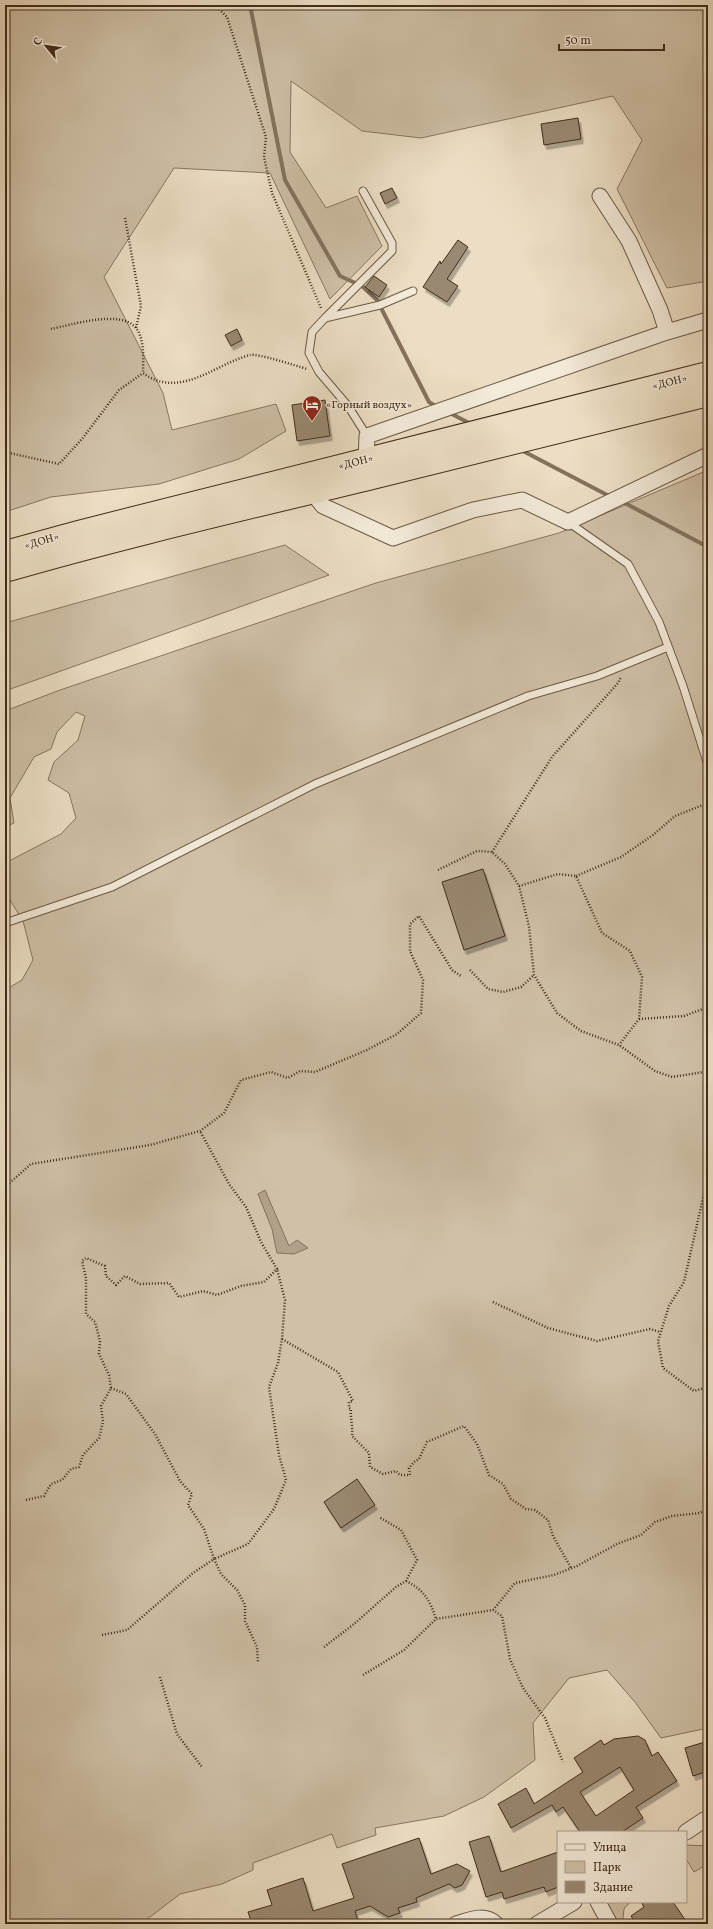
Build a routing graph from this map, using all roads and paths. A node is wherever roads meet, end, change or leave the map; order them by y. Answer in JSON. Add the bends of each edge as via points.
{"nodes":[{"id":1,"x":215,"y":5,"type":"edge"},
{"id":2,"x":364,"y":191,"type":"dead end"},
{"id":3,"x":600,"y":196,"type":"dead end"},
{"id":4,"x":124,"y":218,"type":"dead end"},
{"id":5,"x":413,"y":292,"type":"dead end"},
{"id":6,"x":325,"y":318,"type":"junction"},
{"id":7,"x":708,"y":320,"type":"edge"},
{"id":8,"x":136,"y":328,"type":"junction"},
{"id":9,"x":52,"y":329,"type":"dead end"},
{"id":10,"x":667,"y":332,"type":"junction"},
{"id":11,"x":319,"y":372,"type":"junction"},
{"id":12,"x":144,"y":373,"type":"junction"},
{"id":13,"x":708,"y":373,"type":"edge"},
{"id":14,"x":708,"y":395,"type":"edge"},
{"id":15,"x":367,"y":436,"type":"junction"},
{"id":16,"x":5,"y":452,"type":"edge"},
{"id":17,"x":708,"y":455,"type":"edge"},
{"id":18,"x":366,"y":460,"type":"junction"},
{"id":19,"x":311,"y":491,"type":"junction"},
{"id":20,"x":568,"y":522,"type":"junction"},
{"id":21,"x":5,"y":552,"type":"edge"},
{"id":22,"x":5,"y":571,"type":"edge"},
{"id":23,"x":668,"y":647,"type":"junction"},
{"id":24,"x":630,"y":662,"type":"junction"},
{"id":25,"x":708,"y":765,"type":"edge"},
{"id":26,"x":708,"y":803,"type":"edge"},
{"id":27,"x":492,"y":852,"type":"junction"},
{"id":28,"x":438,"y":870,"type":"dead end"},
{"id":29,"x":576,"y":876,"type":"junction"},
{"id":30,"x":519,"y":886,"type":"junction"},
{"id":31,"x":5,"y":924,"type":"edge"},
{"id":32,"x":470,"y":970,"type":"dead end"},
{"id":33,"x":534,"y":975,"type":"junction"},
{"id":34,"x":461,"y":976,"type":"dead end"},
{"id":35,"x":708,"y":1007,"type":"edge"},
{"id":36,"x":639,"y":1019,"type":"junction"},
{"id":37,"x":619,"y":1045,"type":"junction"},
{"id":38,"x":708,"y":1074,"type":"edge"},
{"id":39,"x":200,"y":1131,"type":"junction"},
{"id":40,"x":5,"y":1186,"type":"edge"},
{"id":41,"x":708,"y":1188,"type":"edge"},
{"id":42,"x":277,"y":1269,"type":"junction"},
{"id":43,"x":493,"y":1302,"type":"dead end"},
{"id":44,"x":660,"y":1332,"type":"junction"},
{"id":45,"x":282,"y":1339,"type":"junction"},
{"id":46,"x":708,"y":1387,"type":"edge"},
{"id":47,"x":111,"y":1388,"type":"junction"},
{"id":48,"x":26,"y":1500,"type":"dead end"},
{"id":49,"x":708,"y":1508,"type":"edge"},
{"id":50,"x":379,"y":1517,"type":"dead end"},
{"id":51,"x":214,"y":1559,"type":"junction"},
{"id":52,"x":571,"y":1568,"type":"junction"},
{"id":53,"x":406,"y":1581,"type":"junction"},
{"id":54,"x":492,"y":1610,"type":"junction"},
{"id":55,"x":436,"y":1618,"type":"junction"},
{"id":56,"x":102,"y":1634,"type":"dead end"},
{"id":57,"x":324,"y":1647,"type":"dead end"},
{"id":58,"x":258,"y":1664,"type":"dead end"},
{"id":59,"x":363,"y":1675,"type":"dead end"},
{"id":60,"x":160,"y":1676,"type":"dead end"},
{"id":61,"x":563,"y":1762,"type":"dead end"},
{"id":62,"x":202,"y":1767,"type":"dead end"},
{"id":63,"x":708,"y":1820,"type":"edge"},
{"id":64,"x":687,"y":1831,"type":"edge"},
{"id":65,"x":572,"y":1903,"type":"edge"},
{"id":66,"x":599,"y":1903,"type":"edge"},
{"id":67,"x":456,"y":1924,"type":"edge"},
{"id":68,"x":496,"y":1924,"type":"edge"},
{"id":69,"x":537,"y":1924,"type":"edge"},
{"id":70,"x":610,"y":1924,"type":"edge"}],
"edges":[{"from":1,"to":6,"type":"path","via":[[227,17],[266,137],[264,157],[272,193]]},
{"from":2,"to":6,"type":"lane","via":[[392,243],[392,251]]},
{"from":3,"to":10,"type":"street","via":[[630,241]]},
{"from":4,"to":8,"type":"path","via":[[141,306]]},
{"from":5,"to":6,"type":"lane","via":[[380,305]]},
{"from":6,"to":11,"type":"lane","via":[[312,332],[309,353]]},
{"from":7,"to":10,"type":"street"},
{"from":8,"to":9,"type":"path","via":[[125,321],[101,319]]},
{"from":8,"to":12,"type":"path","via":[[142,343]]},
{"from":10,"to":15,"type":"street"},
{"from":11,"to":12,"type":"path","via":[[251,354],[193,379],[165,384],[151,379]]},
{"from":11,"to":15,"type":"lane","via":[[348,406]]},
{"from":12,"to":16,"type":"path","via":[[119,390],[82,439],[59,464]]},
{"from":13,"to":18,"type":"highway","name":"«ДОН»"},
{"from":14,"to":19,"type":"highway","name":"«ДОН»","via":[[370,479]]},
{"from":15,"to":18,"type":"street"},
{"from":17,"to":20,"type":"street"},
{"from":18,"to":21,"type":"highway","name":"«ДОН»"},
{"from":19,"to":20,"type":"street","via":[[323,506],[393,538],[473,510],[522,500]]},
{"from":19,"to":22,"type":"highway","name":"«ДОН»","via":[[80,549]]},
{"from":20,"to":23,"type":"lane","via":[[628,564],[659,622]]},
{"from":23,"to":24,"type":"lane"},
{"from":23,"to":25,"type":"lane"},
{"from":24,"to":27,"type":"path","via":[[618,684],[552,757]]},
{"from":24,"to":31,"type":"lane","via":[[597,676],[528,696],[316,784],[112,887]]},
{"from":26,"to":29,"type":"path","via":[[675,816],[621,857]]},
{"from":27,"to":28,"type":"path","via":[[477,851]]},
{"from":27,"to":30,"type":"path","via":[[505,864]]},
{"from":29,"to":30,"type":"path","via":[[558,874]]},
{"from":29,"to":36,"type":"path","via":[[602,933],[630,951],[642,977]]},
{"from":30,"to":33,"type":"path","via":[[529,926]]},
{"from":32,"to":33,"type":"path","via":[[488,989],[503,992],[521,987]]},
{"from":33,"to":37,"type":"path","via":[[557,1013],[581,1031]]},
{"from":34,"to":39,"type":"path","via":[[452,970],[419,916],[410,924],[410,951],[423,980],[421,1013],[397,1034],[315,1072],[300,1071],[288,1078],[271,1072],[241,1080],[224,1113]]},
{"from":35,"to":36,"type":"path","via":[[684,1016]]},
{"from":36,"to":37,"type":"path"},
{"from":37,"to":38,"type":"path","via":[[655,1071],[672,1077],[704,1072]]},
{"from":39,"to":40,"type":"path","via":[[150,1145],[31,1164]]},
{"from":39,"to":42,"type":"path","via":[[229,1184],[246,1207],[261,1242]]},
{"from":41,"to":44,"type":"path","via":[[705,1189],[684,1282],[669,1306]]},
{"from":42,"to":45,"type":"path","via":[[285,1300]]},
{"from":42,"to":47,"type":"path","via":[[264,1282],[241,1286],[217,1296],[202,1291],[179,1297],[169,1282],[140,1284],[125,1276],[116,1285],[106,1276],[105,1266],[86,1258],[82,1261],[86,1278],[86,1314],[95,1322],[100,1341],[99,1354],[109,1375]]},
{"from":43,"to":44,"type":"path","via":[[548,1328],[597,1342],[650,1329]]},
{"from":44,"to":46,"type":"path","via":[[658,1341],[663,1368],[694,1391]]},
{"from":45,"to":51,"type":"path","via":[[278,1363],[269,1388],[279,1455],[286,1480],[274,1509],[248,1544]]},
{"from":45,"to":52,"type":"path","via":[[338,1372],[353,1401],[349,1402],[354,1424],[352,1436],[369,1453],[370,1467],[383,1474],[396,1471],[400,1475],[410,1475],[409,1468],[420,1460],[427,1442],[464,1426],[477,1444],[489,1475],[503,1484],[511,1499],[526,1509],[535,1510],[548,1520],[553,1536]]},
{"from":47,"to":48,"type":"path","via":[[101,1406],[103,1422],[99,1438],[83,1455],[78,1466],[71,1469],[62,1480],[51,1484],[44,1496]]},
{"from":47,"to":51,"type":"path","via":[[126,1394],[155,1434],[180,1481],[192,1494],[188,1505],[204,1529]]},
{"from":49,"to":52,"type":"path","via":[[700,1513],[672,1516],[655,1522],[641,1535],[617,1544]]},
{"from":50,"to":53,"type":"path","via":[[401,1530],[417,1560]]},
{"from":51,"to":56,"type":"path","via":[[193,1573],[127,1630]]},
{"from":51,"to":58,"type":"path","via":[[221,1574],[237,1590],[245,1605],[245,1621],[257,1647]]},
{"from":52,"to":54,"type":"path","via":[[554,1575],[515,1583]]},
{"from":53,"to":55,"type":"path","via":[[420,1588],[432,1606]]},
{"from":53,"to":57,"type":"path"},
{"from":54,"to":55,"type":"path"},
{"from":54,"to":61,"type":"path","via":[[502,1616],[510,1659],[523,1688],[545,1718]]},
{"from":55,"to":59,"type":"path","via":[[404,1650]]},
{"from":60,"to":62,"type":"path","via":[[177,1734]]},
{"from":63,"to":64,"type":"street"},
{"from":65,"to":69,"type":"street"},
{"from":66,"to":70,"type":"street"},
{"from":67,"to":68,"type":"street","via":[[484,1917]]}]}
